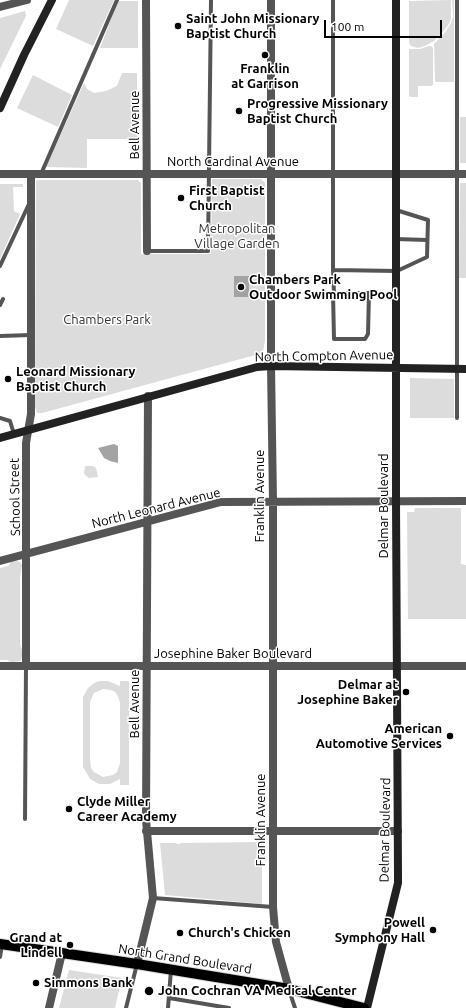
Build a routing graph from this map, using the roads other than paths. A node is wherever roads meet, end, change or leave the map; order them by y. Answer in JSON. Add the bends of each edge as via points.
{"nodes":[{"id":1,"x":27,"y":0,"type":"edge"},
{"id":2,"x":52,"y":0,"type":"edge"},
{"id":3,"x":117,"y":0,"type":"edge"},
{"id":4,"x":146,"y":0,"type":"edge"},
{"id":5,"x":211,"y":0,"type":"edge"},
{"id":6,"x":271,"y":0,"type":"edge"},
{"id":7,"x":334,"y":0,"type":"edge"},
{"id":8,"x":396,"y":0,"type":"edge"},
{"id":9,"x":457,"y":0,"type":"edge"},
{"id":10,"x":0,"y":7,"type":"edge"},
{"id":11,"x":0,"y":108,"type":"edge"},
{"id":12,"x":334,"y":173,"type":"junction"},
{"id":13,"x":396,"y":173,"type":"junction"},
{"id":14,"x":0,"y":174,"type":"edge"},
{"id":15,"x":31,"y":174,"type":"junction"},
{"id":16,"x":148,"y":174,"type":"junction"},
{"id":17,"x":209,"y":174,"type":"junction"},
{"id":18,"x":271,"y":174,"type":"junction"},
{"id":19,"x":457,"y":174,"type":"junction"},
{"id":20,"x":466,"y":174,"type":"edge"},
{"id":21,"x":40,"y":175,"type":"junction"},
{"id":22,"x":31,"y":199,"type":"junction"},
{"id":23,"x":396,"y":210,"type":"junction"},
{"id":24,"x":396,"y":238,"type":"junction"},
{"id":25,"x":427,"y":240,"type":"junction"},
{"id":26,"x":147,"y":251,"type":"joint"},
{"id":27,"x":0,"y":266,"type":"edge"},
{"id":28,"x":333,"y":270,"type":"junction"},
{"id":29,"x":397,"y":271,"type":"junction"},
{"id":30,"x":334,"y":293,"type":"junction"},
{"id":31,"x":3,"y":299,"type":"dead end"},
{"id":32,"x":0,"y":305,"type":"edge"},
{"id":33,"x":31,"y":335,"type":"junction"},
{"id":34,"x":0,"y":336,"type":"edge"},
{"id":35,"x":271,"y":366,"type":"junction"},
{"id":36,"x":396,"y":367,"type":"junction"},
{"id":37,"x":462,"y":369,"type":"edge"},
{"id":38,"x":148,"y":396,"type":"junction"},
{"id":39,"x":0,"y":418,"type":"edge"},
{"id":40,"x":457,"y":418,"type":"dead end"},
{"id":41,"x":29,"y":430,"type":"junction"},
{"id":42,"x":14,"y":434,"type":"junction"},
{"id":43,"x":0,"y":438,"type":"edge"},
{"id":44,"x":273,"y":501,"type":"junction"},
{"id":45,"x":396,"y":501,"type":"junction"},
{"id":46,"x":466,"y":501,"type":"edge"},
{"id":47,"x":148,"y":521,"type":"junction"},
{"id":48,"x":27,"y":554,"type":"junction"},
{"id":49,"x":0,"y":561,"type":"edge"},
{"id":50,"x":397,"y":665,"type":"junction"},
{"id":51,"x":0,"y":666,"type":"edge"},
{"id":52,"x":26,"y":666,"type":"junction"},
{"id":53,"x":272,"y":666,"type":"junction"},
{"id":54,"x":466,"y":666,"type":"edge"},
{"id":55,"x":147,"y":667,"type":"junction"},
{"id":56,"x":25,"y":819,"type":"dead end"},
{"id":57,"x":273,"y":830,"type":"junction"},
{"id":58,"x":146,"y":831,"type":"junction"},
{"id":59,"x":398,"y":831,"type":"junction"},
{"id":60,"x":153,"y":898,"type":"junction"},
{"id":61,"x":273,"y":906,"type":"junction"},
{"id":62,"x":1,"y":944,"type":"edge"},
{"id":63,"x":62,"y":953,"type":"junction"},
{"id":64,"x":0,"y":957,"type":"edge"},
{"id":65,"x":137,"y":964,"type":"junction"},
{"id":66,"x":171,"y":970,"type":"junction"},
{"id":67,"x":289,"y":989,"type":"junction"},
{"id":68,"x":169,"y":998,"type":"junction"},
{"id":69,"x":49,"y":1008,"type":"edge"},
{"id":70,"x":126,"y":1008,"type":"edge"},
{"id":71,"x":168,"y":1008,"type":"edge"},
{"id":72,"x":229,"y":1008,"type":"edge"},
{"id":73,"x":295,"y":1008,"type":"edge"},
{"id":74,"x":365,"y":1008,"type":"edge"}],
"edges":[{"from":1,"to":10,"type":"street"},
{"from":2,"to":11,"type":"street"},
{"from":3,"to":21,"type":"lane"},
{"from":4,"to":16,"type":"street","name":"Bell Avenue"},
{"from":5,"to":17,"type":"lane"},
{"from":6,"to":18,"type":"street","name":"Franklin Avenue"},
{"from":7,"to":12,"type":"lane"},
{"from":8,"to":13,"type":"street","name":"Delmar Boulevard"},
{"from":9,"to":19,"type":"lane"},
{"from":12,"to":13,"type":"street","name":"North Cardinal Avenue"},
{"from":12,"to":18,"type":"street","name":"North Cardinal Avenue"},
{"from":12,"to":28,"type":"lane"},
{"from":13,"to":19,"type":"street","name":"North Cardinal Avenue"},
{"from":13,"to":23,"type":"street","name":"Delmar Boulevard"},
{"from":14,"to":15,"type":"street","name":"North Cardinal Avenue"},
{"from":15,"to":21,"type":"street","name":"North Cardinal Avenue"},
{"from":15,"to":22,"type":"street","name":"School Street"},
{"from":16,"to":17,"type":"street","name":"North Cardinal Avenue"},
{"from":16,"to":21,"type":"street","name":"North Cardinal Avenue"},
{"from":16,"to":26,"type":"street","name":"Bell Avenue"},
{"from":17,"to":18,"type":"street","name":"North Cardinal Avenue"},
{"from":17,"to":26,"type":"lane","via":[[208,251]]},
{"from":18,"to":35,"type":"street","name":"Franklin Avenue"},
{"from":19,"to":20,"type":"street","name":"North Cardinal Avenue"},
{"from":19,"to":37,"type":"lane"},
{"from":22,"to":27,"type":"lane"},
{"from":22,"to":33,"type":"street","name":"School Street"},
{"from":23,"to":24,"type":"street","name":"Delmar Boulevard"},
{"from":23,"to":25,"type":"lane","via":[[428,220]]},
{"from":24,"to":25,"type":"lane"},
{"from":24,"to":29,"type":"street","name":"Delmar Boulevard"},
{"from":25,"to":29,"type":"lane","via":[[427,257]]},
{"from":28,"to":29,"type":"lane"},
{"from":28,"to":30,"type":"lane"},
{"from":29,"to":36,"type":"street","name":"Delmar Boulevard"},
{"from":30,"to":30,"type":"lane","via":[[334,339],[365,339],[368,334],[369,293]]},
{"from":31,"to":32,"type":"lane"},
{"from":33,"to":34,"type":"lane"},
{"from":33,"to":41,"type":"street","name":"School Street"},
{"from":35,"to":36,"type":"street","name":"North Compton Avenue"},
{"from":35,"to":38,"type":"street","name":"North Compton Avenue","via":[[250,369]]},
{"from":35,"to":44,"type":"street","name":"Franklin Avenue"},
{"from":36,"to":37,"type":"street","name":"North Compton Avenue"},
{"from":36,"to":45,"type":"street","name":"Delmar Boulevard"},
{"from":37,"to":40,"type":"lane"},
{"from":38,"to":41,"type":"street","name":"North Compton Avenue"},
{"from":38,"to":47,"type":"street","name":"Bell Avenue"},
{"from":39,"to":42,"type":"lane","via":[[10,421]]},
{"from":41,"to":42,"type":"street","name":"North Compton Avenue"},
{"from":41,"to":48,"type":"street","name":"School Street","via":[[26,446]]},
{"from":42,"to":43,"type":"street","name":"North Compton Avenue"},
{"from":44,"to":45,"type":"street","name":"North Leonard Avenue"},
{"from":44,"to":47,"type":"street","name":"North Leonard Avenue","via":[[221,502]]},
{"from":44,"to":53,"type":"street","name":"Franklin Avenue"},
{"from":45,"to":46,"type":"street","name":"North Leonard Avenue"},
{"from":45,"to":50,"type":"street","name":"Delmar Boulevard"},
{"from":47,"to":48,"type":"street","name":"North Leonard Avenue"},
{"from":47,"to":55,"type":"street","name":"Bell Avenue"},
{"from":48,"to":49,"type":"street","name":"North Leonard Avenue"},
{"from":48,"to":52,"type":"street","name":"School Street"},
{"from":50,"to":53,"type":"street","name":"Josephine Baker Boulevard"},
{"from":50,"to":54,"type":"street","name":"Josephine Baker Boulevard"},
{"from":50,"to":59,"type":"street","name":"Delmar Boulevard"},
{"from":51,"to":52,"type":"street","name":"Josephine Baker Boulevard"},
{"from":52,"to":55,"type":"street","name":"Josephine Baker Boulevard"},
{"from":52,"to":56,"type":"lane","name":"School Street"},
{"from":53,"to":55,"type":"street","name":"Josephine Baker Boulevard"},
{"from":53,"to":57,"type":"street","name":"Franklin Avenue"},
{"from":55,"to":58,"type":"street","name":"Bell Avenue"},
{"from":57,"to":58,"type":"street"},
{"from":57,"to":59,"type":"street"},
{"from":57,"to":61,"type":"street","name":"Franklin Avenue"},
{"from":58,"to":60,"type":"street","name":"Bell Avenue"},
{"from":59,"to":74,"type":"street","name":"Delmar Boulevard","via":[[398,883]]},
{"from":60,"to":61,"type":"lane"},
{"from":60,"to":65,"type":"street","name":"Bell Avenue"},
{"from":61,"to":67,"type":"street","name":"Franklin Avenue","via":[[276,942]]},
{"from":62,"to":63,"type":"main road","name":"North Grand Boulevard"},
{"from":62,"to":64,"type":"lane"},
{"from":63,"to":65,"type":"main road","name":"North Grand Boulevard"},
{"from":63,"to":69,"type":"street"},
{"from":65,"to":66,"type":"main road","name":"North Grand Boulevard"},
{"from":65,"to":70,"type":"lane","name":"Bell Avenue"},
{"from":66,"to":67,"type":"main road","name":"North Grand Boulevard"},
{"from":66,"to":68,"type":"lane"},
{"from":67,"to":73,"type":"lane"},
{"from":67,"to":74,"type":"main road","name":"North Grand Boulevard"},
{"from":68,"to":71,"type":"lane"},
{"from":68,"to":72,"type":"lane"}]}
